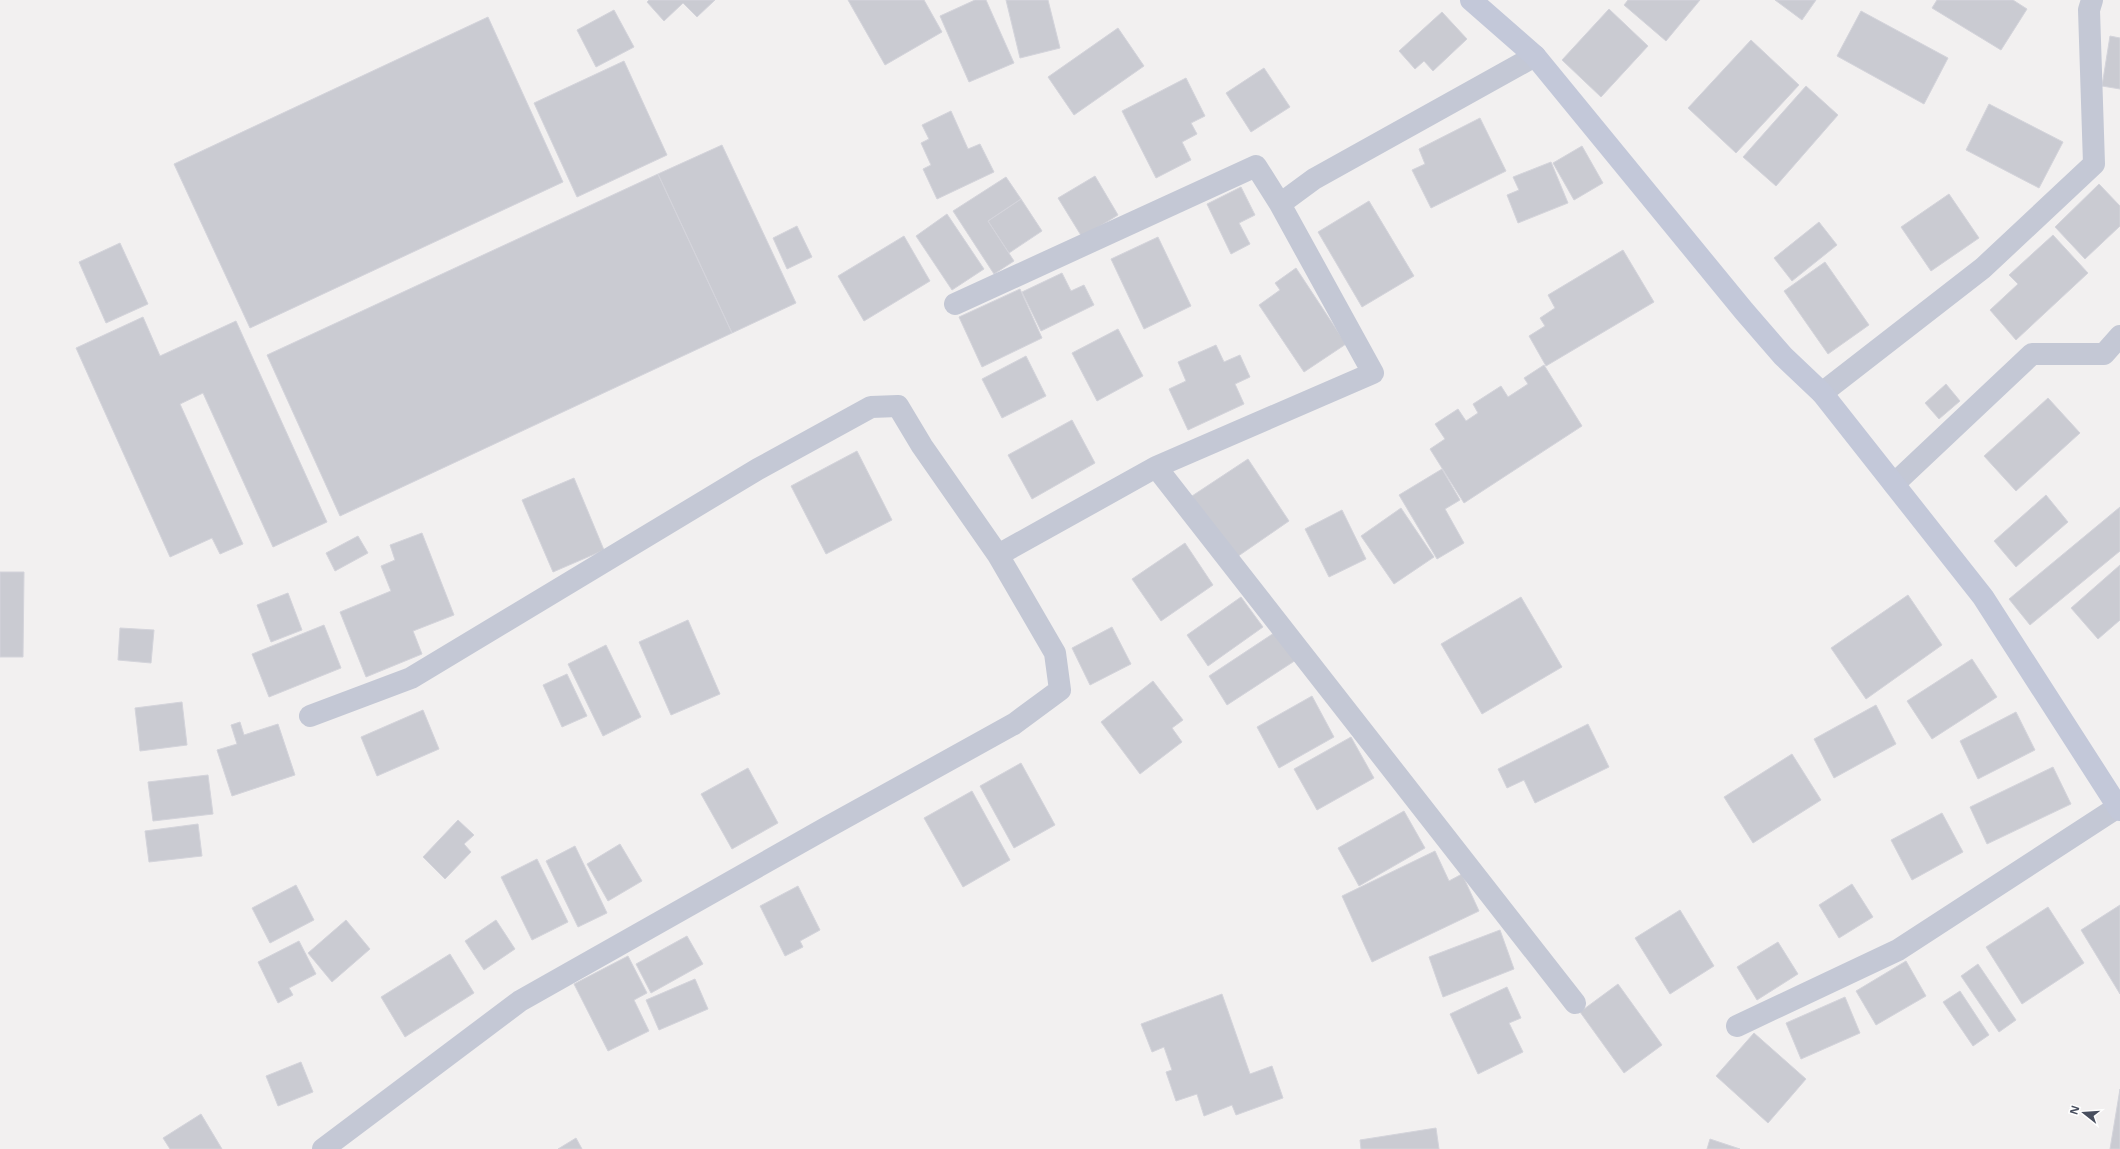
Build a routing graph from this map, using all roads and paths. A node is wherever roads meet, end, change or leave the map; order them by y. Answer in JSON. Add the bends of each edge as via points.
{"nodes":[{"id":1,"x":1471,"y":0,"type":"edge"},
{"id":2,"x":2092,"y":0,"type":"edge"},
{"id":3,"x":1535,"y":56,"type":"junction"},
{"id":4,"x":1280,"y":204,"type":"junction"},
{"id":5,"x":955,"y":304,"type":"dead end"},
{"id":6,"x":2120,"y":336,"type":"edge"},
{"id":7,"x":1822,"y":394,"type":"junction"},
{"id":8,"x":1156,"y":467,"type":"junction"},
{"id":9,"x":1894,"y":484,"type":"junction"},
{"id":10,"x":998,"y":555,"type":"junction"},
{"id":11,"x":310,"y":716,"type":"dead end"},
{"id":12,"x":2119,"y":808,"type":"edge"},
{"id":13,"x":1574,"y":1003,"type":"dead end"},
{"id":14,"x":1737,"y":1026,"type":"dead end"},
{"id":15,"x":323,"y":1149,"type":"edge"}],
"edges":[{"from":1,"to":3,"type":"street"},
{"from":2,"to":7,"type":"street","via":[[2089,10],[2094,164],[1983,268]]},
{"from":3,"to":4,"type":"street","via":[[1314,179]]},
{"from":3,"to":7,"type":"street","via":[[1783,356]]},
{"from":4,"to":5,"type":"street","via":[[1256,166]]},
{"from":4,"to":8,"type":"street","via":[[1373,373]]},
{"from":6,"to":9,"type":"street","via":[[2104,354],[2032,354]]},
{"from":7,"to":9,"type":"street"},
{"from":8,"to":10,"type":"street"},
{"from":8,"to":13,"type":"street"},
{"from":9,"to":12,"type":"street","via":[[1983,597]]},
{"from":10,"to":11,"type":"street","via":[[922,446],[898,406],[871,407],[758,470],[411,678]]},
{"from":10,"to":15,"type":"street","via":[[1055,653],[1060,690],[1014,724],[520,1001]]},
{"from":12,"to":14,"type":"street","via":[[1898,950]]}]}
